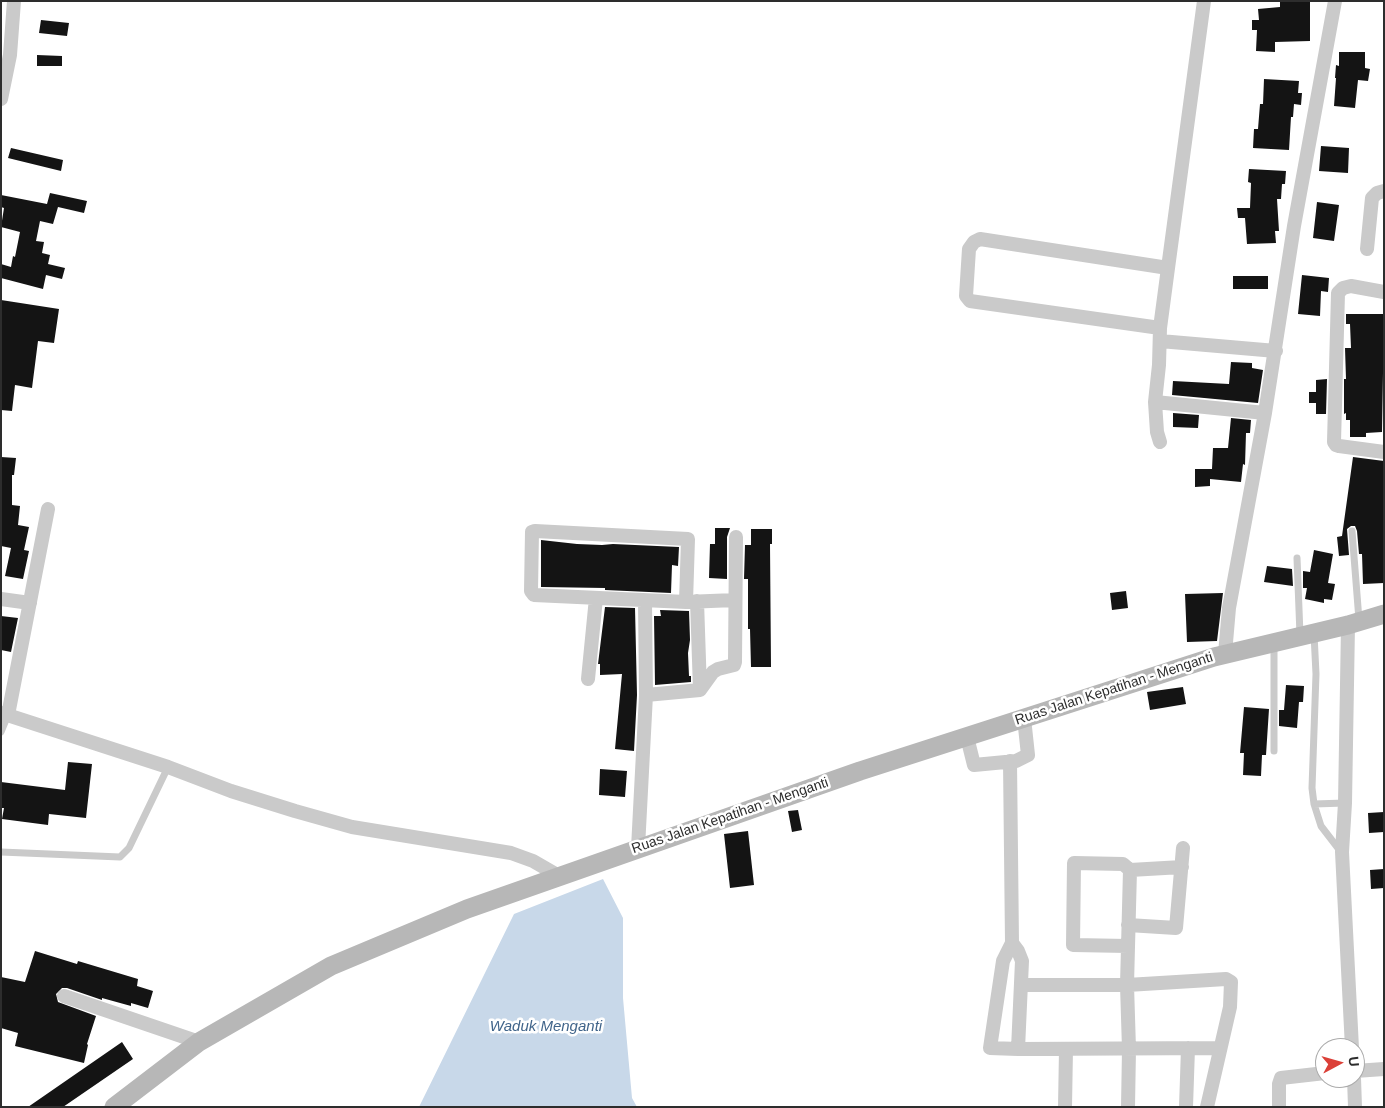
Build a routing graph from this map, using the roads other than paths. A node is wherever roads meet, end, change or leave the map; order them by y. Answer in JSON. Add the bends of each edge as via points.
{"nodes":[{"id":1,"x":14,"y":1,"type":"edge"},
{"id":2,"x":1204,"y":1,"type":"edge"},
{"id":3,"x":1335,"y":1,"type":"edge"},
{"id":4,"x":1,"y":99,"type":"edge"},
{"id":5,"x":1384,"y":191,"type":"edge"},
{"id":6,"x":1366,"y":249,"type":"dead end"},
{"id":7,"x":1168,"y":268,"type":"junction"},
{"id":8,"x":1384,"y":292,"type":"edge"},
{"id":9,"x":1160,"y":335,"type":"junction"},
{"id":10,"x":1276,"y":351,"type":"junction"},
{"id":11,"x":1154,"y":402,"type":"junction"},
{"id":12,"x":1265,"y":412,"type":"junction"},
{"id":13,"x":1160,"y":442,"type":"dead end"},
{"id":14,"x":1384,"y":452,"type":"edge"},
{"id":15,"x":48,"y":509,"type":"dead end"},
{"id":16,"x":1352,"y":531,"type":"dead end"},
{"id":17,"x":736,"y":537,"type":"dead end"},
{"id":18,"x":1297,"y":558,"type":"dead end"},
{"id":19,"x":596,"y":598,"type":"junction"},
{"id":20,"x":1,"y":599,"type":"edge"},
{"id":21,"x":735,"y":600,"type":"junction"},
{"id":22,"x":646,"y":601,"type":"junction"},
{"id":23,"x":691,"y":601,"type":"junction"},
{"id":24,"x":30,"y":603,"type":"junction"},
{"id":25,"x":1384,"y":614,"type":"edge"},
{"id":26,"x":1353,"y":623,"type":"junction"},
{"id":27,"x":1307,"y":634,"type":"junction"},
{"id":28,"x":1274,"y":642,"type":"junction"},
{"id":29,"x":1225,"y":654,"type":"junction"},
{"id":30,"x":588,"y":679,"type":"dead end"},
{"id":31,"x":700,"y":690,"type":"junction"},
{"id":32,"x":646,"y":696,"type":"junction"},
{"id":33,"x":5,"y":714,"type":"edge"},
{"id":34,"x":1024,"y":718,"type":"junction"},
{"id":35,"x":1,"y":732,"type":"edge"},
{"id":36,"x":967,"y":737,"type":"junction"},
{"id":37,"x":1274,"y":751,"type":"dead end"},
{"id":38,"x":1010,"y":761,"type":"junction"},
{"id":39,"x":168,"y":767,"type":"junction"},
{"id":40,"x":1314,"y":804,"type":"junction"},
{"id":41,"x":1345,"y":804,"type":"junction"},
{"id":42,"x":638,"y":848,"type":"junction"},
{"id":43,"x":1184,"y":848,"type":"dead end"},
{"id":44,"x":1,"y":852,"type":"edge"},
{"id":45,"x":1342,"y":852,"type":"junction"},
{"id":46,"x":1182,"y":867,"type":"junction"},
{"id":47,"x":1130,"y":870,"type":"junction"},
{"id":48,"x":560,"y":876,"type":"junction"},
{"id":49,"x":1128,"y":925,"type":"junction"},
{"id":50,"x":1012,"y":943,"type":"junction"},
{"id":51,"x":1128,"y":946,"type":"junction"},
{"id":52,"x":1021,"y":985,"type":"junction"},
{"id":53,"x":1127,"y":985,"type":"junction"},
{"id":54,"x":64,"y":996,"type":"dead end"},
{"id":55,"x":1351,"y":1038,"type":"edge"},
{"id":56,"x":199,"y":1042,"type":"junction"},
{"id":57,"x":1188,"y":1048,"type":"junction"},
{"id":58,"x":1220,"y":1048,"type":"junction"},
{"id":59,"x":1018,"y":1049,"type":"junction"},
{"id":60,"x":1066,"y":1049,"type":"junction"},
{"id":61,"x":1130,"y":1049,"type":"junction"},
{"id":62,"x":1384,"y":1069,"type":"edge"},
{"id":63,"x":1365,"y":1070,"type":"edge"},
{"id":64,"x":1315,"y":1075,"type":"edge"},
{"id":65,"x":1354,"y":1088,"type":"edge"},
{"id":66,"x":114,"y":1107,"type":"edge"},
{"id":67,"x":1065,"y":1107,"type":"edge"},
{"id":68,"x":1128,"y":1107,"type":"edge"},
{"id":69,"x":1186,"y":1107,"type":"edge"},
{"id":70,"x":1207,"y":1107,"type":"edge"},
{"id":71,"x":1279,"y":1107,"type":"edge"},
{"id":72,"x":1355,"y":1107,"type":"edge"}],
"edges":[{"from":1,"to":4,"type":"street","via":[[10,55]]},
{"from":2,"to":7,"type":"street"},
{"from":3,"to":10,"type":"street","via":[[1294,226]]},
{"from":5,"to":6,"type":"street","via":[[1372,198]]},
{"from":7,"to":9,"type":"street"},
{"from":7,"to":9,"type":"street","via":[[980,239],[970,249],[966,296],[970,301]]},
{"from":8,"to":14,"type":"street","via":[[1351,286],[1338,293],[1334,442],[1339,446]]},
{"from":9,"to":10,"type":"street"},
{"from":9,"to":11,"type":"street"},
{"from":10,"to":12,"type":"street"},
{"from":11,"to":12,"type":"street"},
{"from":11,"to":13,"type":"street"},
{"from":12,"to":29,"type":"street","via":[[1229,608]]},
{"from":15,"to":24,"type":"street"},
{"from":16,"to":26,"type":"lane"},
{"from":17,"to":21,"type":"street"},
{"from":18,"to":27,"type":"lane"},
{"from":19,"to":22,"type":"street"},
{"from":19,"to":23,"type":"street","via":[[532,594],[532,532],[688,539]]},
{"from":19,"to":30,"type":"street"},
{"from":20,"to":24,"type":"street"},
{"from":21,"to":23,"type":"street"},
{"from":21,"to":31,"type":"street","via":[[735,662],[713,672]]},
{"from":22,"to":23,"type":"street"},
{"from":22,"to":32,"type":"street"},
{"from":23,"to":31,"type":"street"},
{"from":24,"to":33,"type":"street"},
{"from":25,"to":26,"type":"main road","name":"Ruas Jalan Kepatihan - Menganti"},
{"from":26,"to":27,"type":"main road","name":"Ruas Jalan Kepatihan - Menganti"},
{"from":26,"to":41,"type":"street"},
{"from":27,"to":28,"type":"main road","name":"Ruas Jalan Kepatihan - Menganti"},
{"from":27,"to":40,"type":"lane","via":[[1316,674]]},
{"from":28,"to":29,"type":"main road","name":"Ruas Jalan Kepatihan - Menganti"},
{"from":28,"to":37,"type":"lane"},
{"from":29,"to":34,"type":"main road","name":"Ruas Jalan Kepatihan - Menganti"},
{"from":31,"to":32,"type":"street"},
{"from":32,"to":42,"type":"street"},
{"from":33,"to":35,"type":"lane"},
{"from":33,"to":39,"type":"street"},
{"from":34,"to":36,"type":"main road","name":"Ruas Jalan Kepatihan - Menganti"},
{"from":34,"to":38,"type":"street","via":[[1028,755]]},
{"from":36,"to":38,"type":"street","via":[[974,765]]},
{"from":36,"to":42,"type":"main road","name":"Ruas Jalan Kepatihan - Menganti"},
{"from":38,"to":50,"type":"street"},
{"from":39,"to":44,"type":"lane","via":[[129,848],[120,857]]},
{"from":39,"to":48,"type":"street","via":[[232,791],[352,827],[511,853]]},
{"from":40,"to":41,"type":"lane"},
{"from":40,"to":45,"type":"lane","via":[[1321,826]]},
{"from":41,"to":45,"type":"street"},
{"from":42,"to":48,"type":"main road","name":"Ruas Jalan Kepatihan - Menganti"},
{"from":43,"to":46,"type":"street"},
{"from":45,"to":55,"type":"street"},
{"from":46,"to":47,"type":"street"},
{"from":46,"to":49,"type":"street","via":[[1176,928]]},
{"from":47,"to":49,"type":"street"},
{"from":47,"to":51,"type":"street","via":[[1123,864],[1074,863],[1073,945]]},
{"from":48,"to":56,"type":"main road","name":"Ruas Jalan Kepatihan - Menganti","via":[[467,909],[331,966]]},
{"from":49,"to":51,"type":"street"},
{"from":50,"to":52,"type":"street","via":[[1022,961]]},
{"from":50,"to":59,"type":"street","via":[[1003,961],[990,1048]]},
{"from":51,"to":53,"type":"street"},
{"from":52,"to":53,"type":"street"},
{"from":52,"to":59,"type":"street"},
{"from":53,"to":58,"type":"street","via":[[1226,979],[1232,982],[1230,1007]]},
{"from":53,"to":61,"type":"street"},
{"from":54,"to":56,"type":"street"},
{"from":56,"to":66,"type":"main road","name":"Ruas Jalan Kepatihan - Menganti"},
{"from":57,"to":58,"type":"street"},
{"from":57,"to":61,"type":"street"},
{"from":57,"to":69,"type":"street"},
{"from":58,"to":70,"type":"street"},
{"from":59,"to":60,"type":"street"},
{"from":60,"to":61,"type":"street"},
{"from":60,"to":67,"type":"street"},
{"from":61,"to":68,"type":"street"},
{"from":62,"to":63,"type":"street"},
{"from":64,"to":71,"type":"street","via":[[1281,1078]]},
{"from":65,"to":72,"type":"street"}]}
